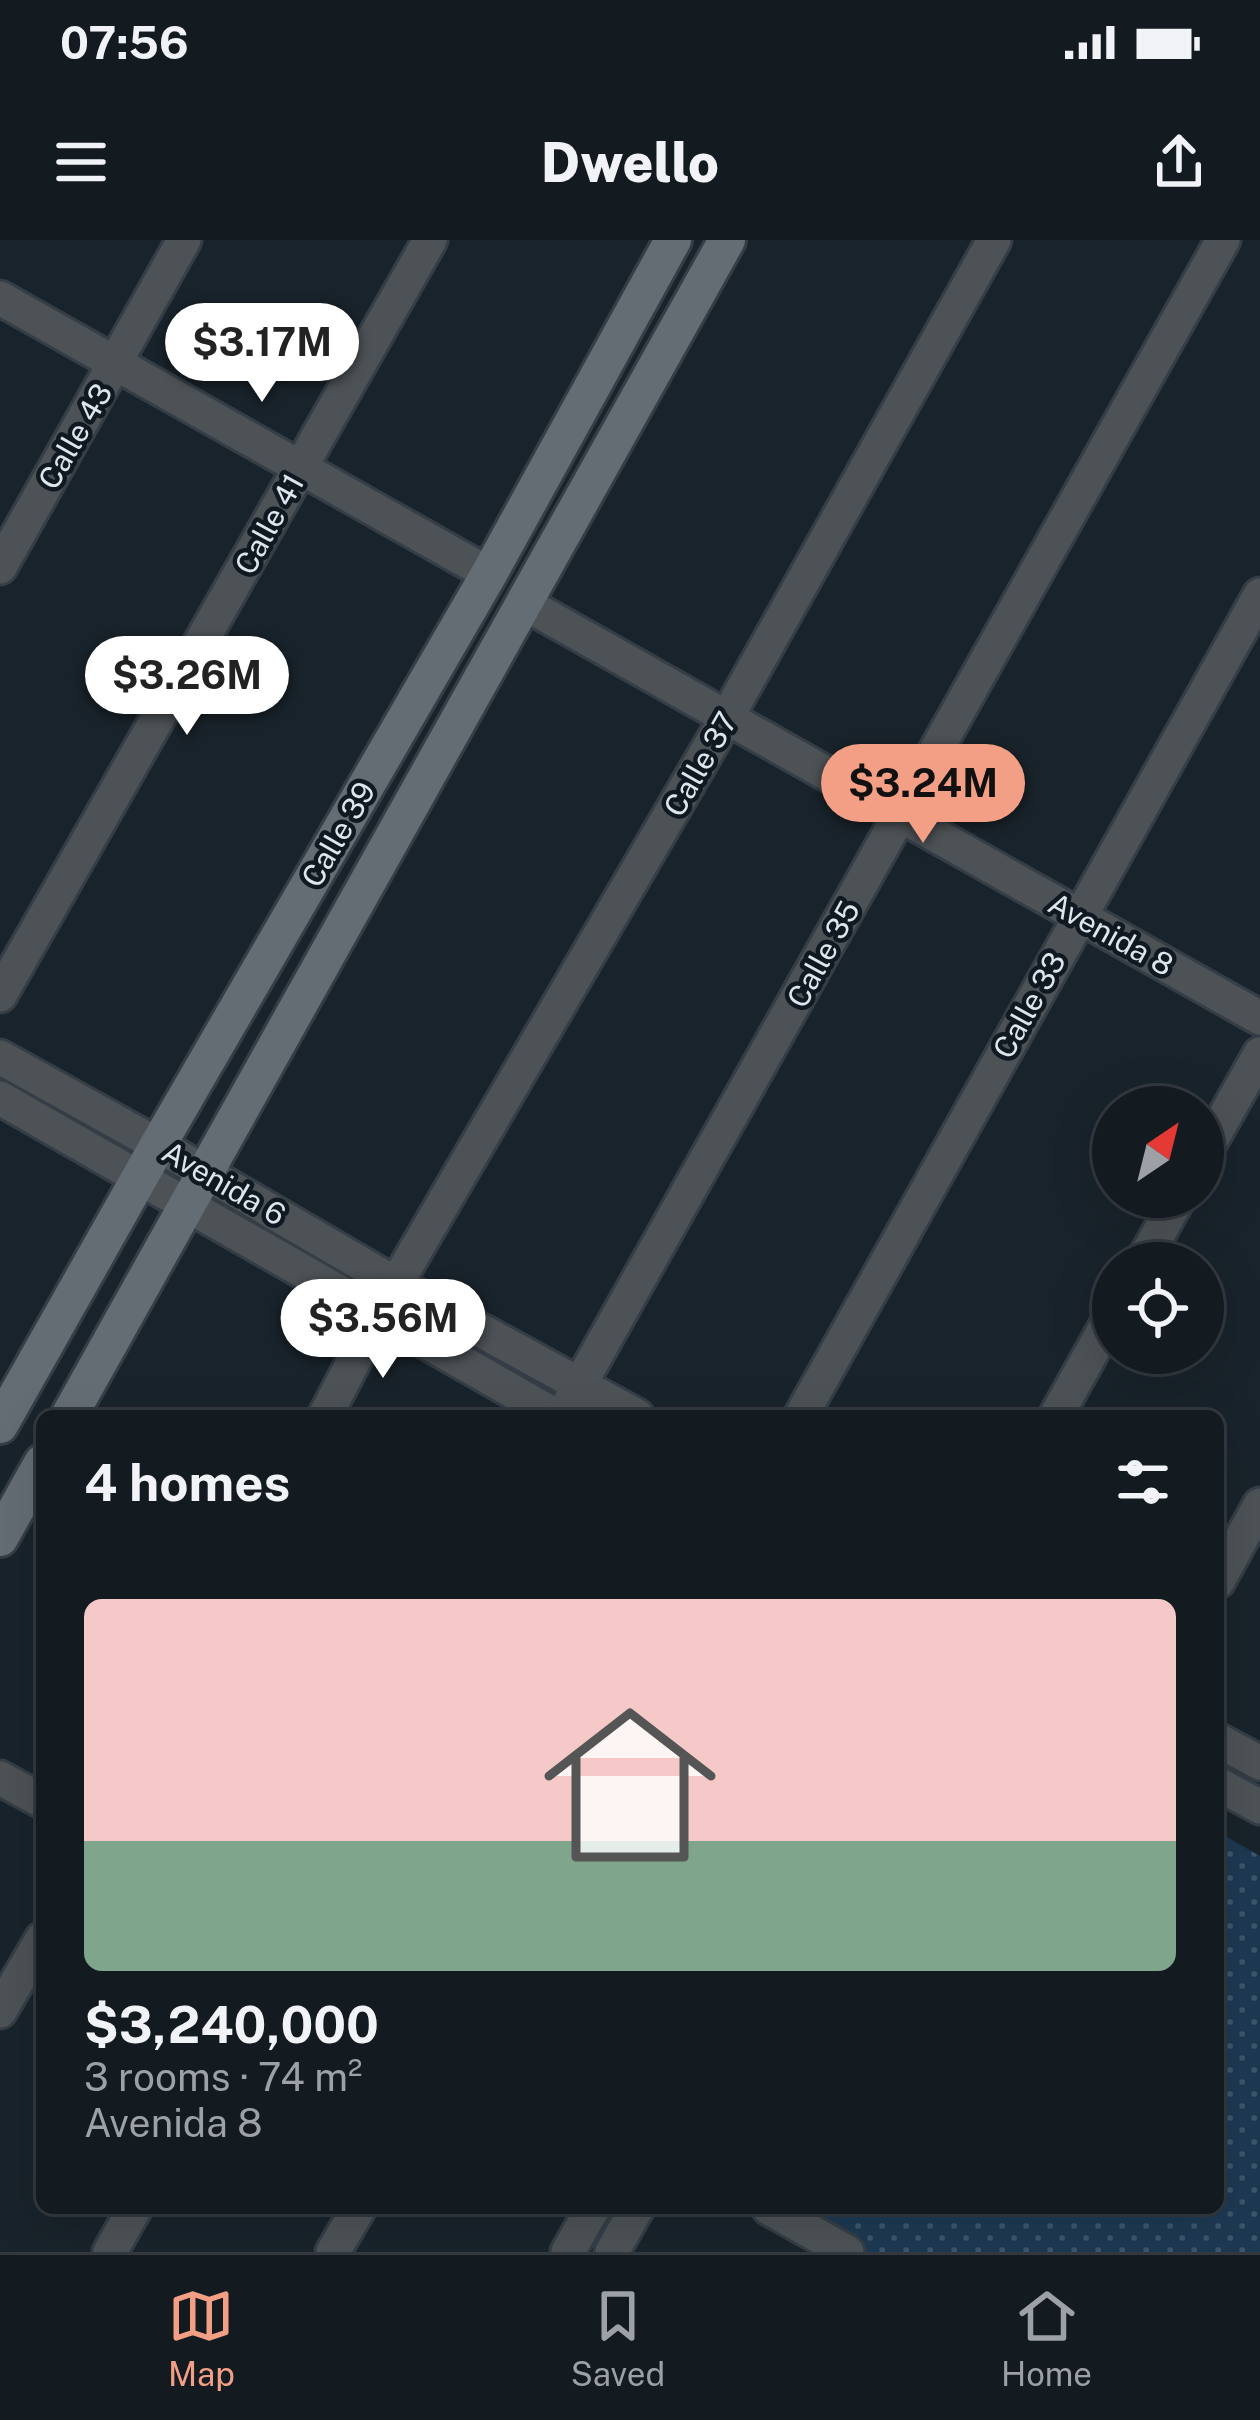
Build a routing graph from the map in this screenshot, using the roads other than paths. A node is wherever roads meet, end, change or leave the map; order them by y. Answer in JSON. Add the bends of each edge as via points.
{"nodes":[{"id":1,"x":184,"y":240,"type":"edge"},
{"id":2,"x":430,"y":240,"type":"edge"},
{"id":3,"x":674,"y":240,"type":"edge"},
{"id":4,"x":727,"y":240,"type":"edge"},
{"id":5,"x":994,"y":240,"type":"edge"},
{"id":6,"x":1223,"y":240,"type":"edge"},
{"id":7,"x":0,"y":298,"type":"edge"},
{"id":8,"x":116,"y":363,"type":"junction"},
{"id":9,"x":301,"y":466,"type":"junction"},
{"id":10,"x":0,"y":568,"type":"edge"},
{"id":11,"x":489,"y":574,"type":"junction"},
{"id":12,"x":1260,"y":595,"type":"edge"},
{"id":13,"x":524,"y":603,"type":"junction"},
{"id":14,"x":728,"y":717,"type":"junction"},
{"id":15,"x":901,"y":816,"type":"junction"},
{"id":16,"x":1079,"y":916,"type":"junction"},
{"id":17,"x":0,"y":995,"type":"edge"},
{"id":18,"x":1260,"y":1018,"type":"edge"},
{"id":19,"x":1260,"y":1054,"type":"edge"},
{"id":20,"x":0,"y":1057,"type":"edge"},
{"id":21,"x":0,"y":1098,"type":"edge"},
{"id":22,"x":1224,"y":1118,"type":"edge"},
{"id":23,"x":158,"y":1145,"type":"junction"},
{"id":24,"x":140,"y":1178,"type":"junction"},
{"id":25,"x":197,"y":1189,"type":"junction"},
{"id":26,"x":388,"y":1299,"type":"junction"},
{"id":27,"x":1092,"y":1352,"type":"edge"},
{"id":28,"x":580,"y":1385,"type":"junction"},
{"id":29,"x":72,"y":1410,"type":"edge"},
{"id":30,"x":328,"y":1410,"type":"edge"},
{"id":31,"x":550,"y":1410,"type":"edge"},
{"id":32,"x":563,"y":1410,"type":"edge"},
{"id":33,"x":626,"y":1410,"type":"edge"},
{"id":34,"x":804,"y":1410,"type":"edge"},
{"id":35,"x":1059,"y":1410,"type":"edge"},
{"id":36,"x":0,"y":1426,"type":"edge"},
{"id":37,"x":36,"y":1474,"type":"edge"},
{"id":38,"x":1260,"y":1505,"type":"edge"},
{"id":39,"x":0,"y":1538,"type":"edge"},
{"id":40,"x":1224,"y":1570,"type":"edge"},
{"id":41,"x":1224,"y":1743,"type":"edge"},
{"id":42,"x":1260,"y":1763,"type":"edge"},
{"id":43,"x":0,"y":1778,"type":"edge"},
{"id":44,"x":1224,"y":1787,"type":"edge"},
{"id":45,"x":36,"y":1798,"type":"edge"},
{"id":46,"x":1260,"y":1808,"type":"edge"},
{"id":47,"x":36,"y":1949,"type":"edge"},
{"id":48,"x":0,"y":2011,"type":"edge"},
{"id":49,"x":132,"y":2214,"type":"edge"},
{"id":50,"x":355,"y":2214,"type":"edge"},
{"id":51,"x":589,"y":2214,"type":"edge"},
{"id":52,"x":634,"y":2214,"type":"edge"},
{"id":53,"x":780,"y":2214,"type":"edge"},
{"id":54,"x":110,"y":2252,"type":"edge"},
{"id":55,"x":333,"y":2252,"type":"edge"},
{"id":56,"x":568,"y":2252,"type":"edge"},
{"id":57,"x":612,"y":2252,"type":"edge"},
{"id":58,"x":847,"y":2252,"type":"edge"}],
"edges":[{"from":1,"to":8,"type":"street","name":"Calle 43"},
{"from":2,"to":9,"type":"street","name":"Calle 41"},
{"from":3,"to":11,"type":"main road","name":"Calle 39"},
{"from":4,"to":13,"type":"main road","name":"Calle 39"},
{"from":5,"to":14,"type":"street","name":"Calle 37"},
{"from":6,"to":15,"type":"street","name":"Calle 35"},
{"from":7,"to":8,"type":"street"},
{"from":8,"to":9,"type":"street"},
{"from":8,"to":10,"type":"street","name":"Calle 43"},
{"from":9,"to":11,"type":"street"},
{"from":9,"to":17,"type":"street","name":"Calle 41"},
{"from":11,"to":23,"type":"main road","name":"Calle 39"},
{"from":12,"to":16,"type":"street","name":"Calle 33"},
{"from":13,"to":14,"type":"street","name":"Avenida 8"},
{"from":13,"to":25,"type":"main road","name":"Calle 39"},
{"from":14,"to":15,"type":"street","name":"Avenida 8"},
{"from":14,"to":26,"type":"street","name":"Calle 37"},
{"from":15,"to":16,"type":"street","name":"Avenida 8"},
{"from":15,"to":28,"type":"street","name":"Calle 35"},
{"from":16,"to":18,"type":"street","name":"Avenida 8"},
{"from":16,"to":34,"type":"street","name":"Calle 33"},
{"from":19,"to":22,"type":"street"},
{"from":20,"to":23,"type":"street","name":"Avenida 6"},
{"from":21,"to":24,"type":"street","name":"Avenida 6"},
{"from":23,"to":24,"type":"main road","name":"Calle 39"},
{"from":23,"to":25,"type":"street","name":"Avenida 6"},
{"from":24,"to":25,"type":"street","name":"Avenida 6"},
{"from":24,"to":36,"type":"main road","name":"Calle 39"},
{"from":25,"to":26,"type":"street","name":"Avenida 6"},
{"from":25,"to":29,"type":"main road","name":"Calle 39"},
{"from":26,"to":28,"type":"street","name":"Avenida 6"},
{"from":26,"to":30,"type":"street","name":"Calle 37"},
{"from":26,"to":31,"type":"street","name":"Avenida 6"},
{"from":27,"to":35,"type":"street"},
{"from":28,"to":32,"type":"street","name":"Calle 35"},
{"from":28,"to":33,"type":"street","name":"Avenida 6"},
{"from":37,"to":39,"type":"main road"},
{"from":38,"to":40,"type":"street"},
{"from":41,"to":42,"type":"street"},
{"from":43,"to":45,"type":"street"},
{"from":44,"to":46,"type":"street"},
{"from":47,"to":48,"type":"street"},
{"from":49,"to":54,"type":"street"},
{"from":50,"to":55,"type":"street"},
{"from":51,"to":56,"type":"street"},
{"from":52,"to":57,"type":"street"},
{"from":53,"to":58,"type":"street"}]}
